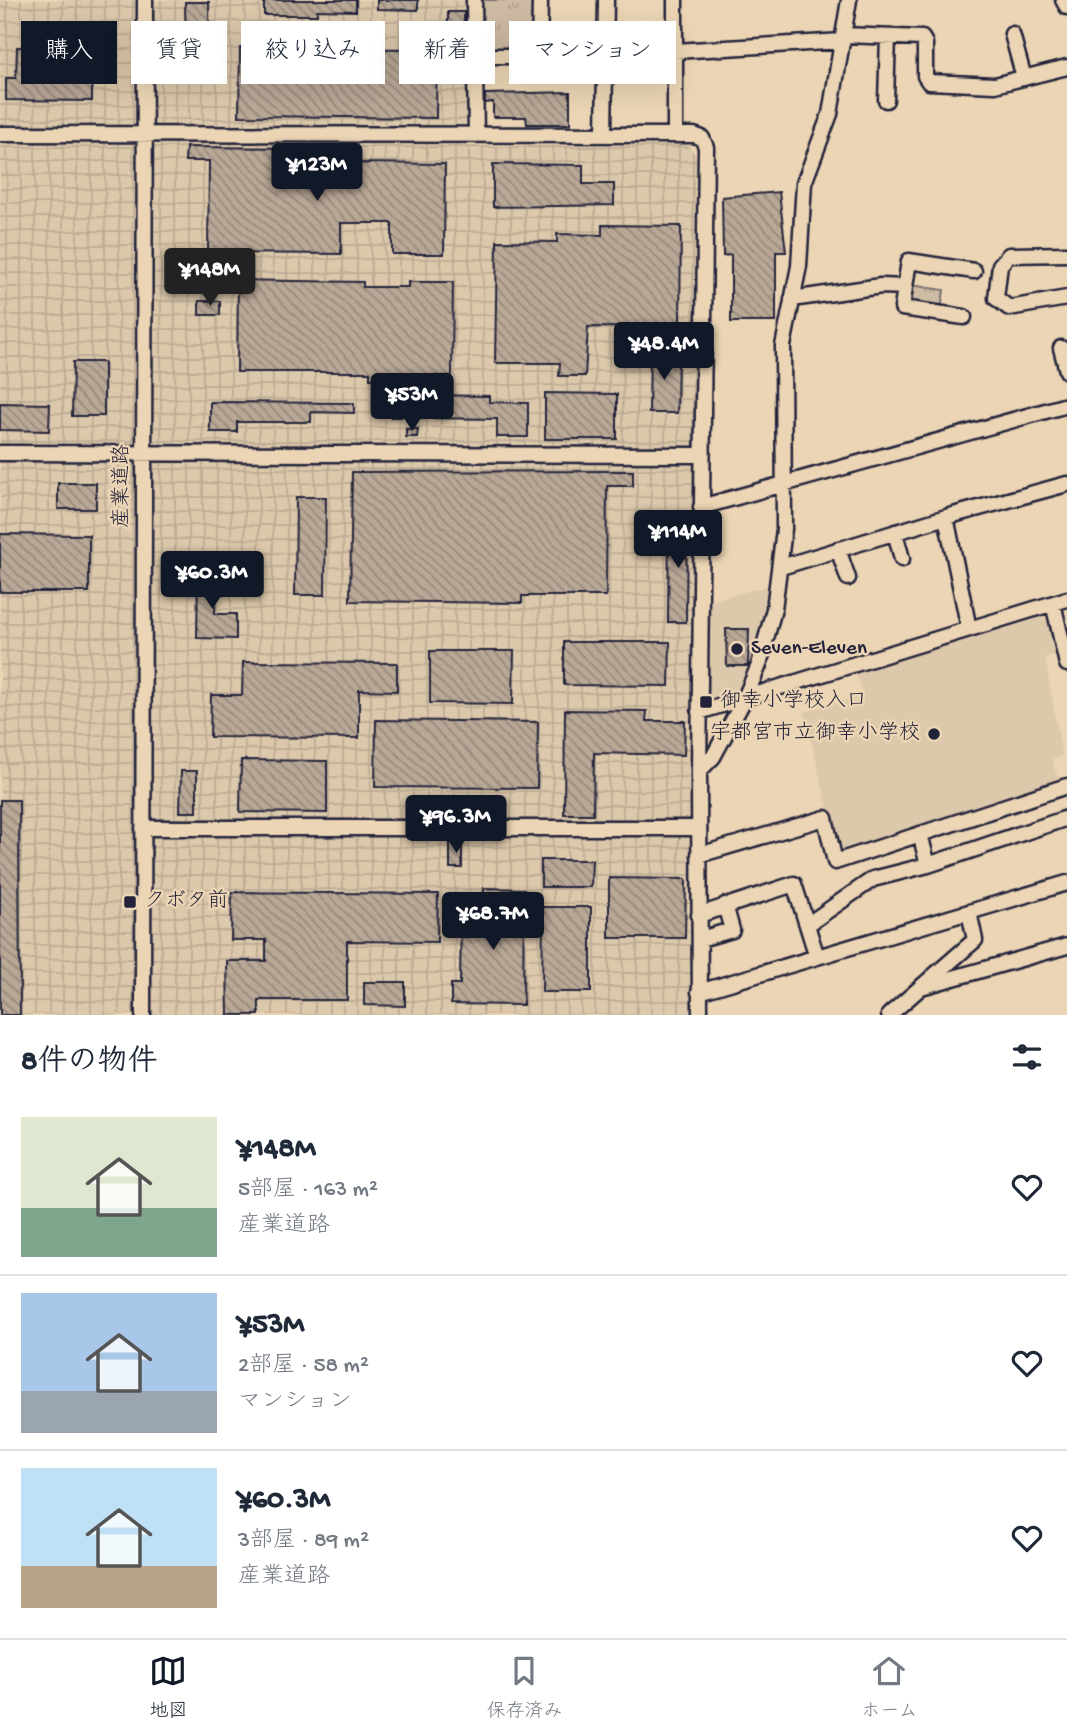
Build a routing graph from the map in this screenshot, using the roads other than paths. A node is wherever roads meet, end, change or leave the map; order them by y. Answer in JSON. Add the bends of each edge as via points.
{"nodes":[{"id":1,"x":145,"y":0,"type":"edge"},
{"id":2,"x":474,"y":0,"type":"edge"},
{"id":3,"x":540,"y":0,"type":"edge"},
{"id":4,"x":606,"y":0,"type":"edge"},
{"id":5,"x":675,"y":0,"type":"edge"},
{"id":6,"x":849,"y":0,"type":"edge"},
{"id":7,"x":1063,"y":0,"type":"edge"},
{"id":8,"x":1067,"y":6,"type":"edge"},
{"id":9,"x":474,"y":21,"type":"edge"},
{"id":10,"x":675,"y":21,"type":"edge"},
{"id":11,"x":1012,"y":34,"type":"dead end"},
{"id":12,"x":888,"y":37,"type":"junction"},
{"id":13,"x":844,"y":38,"type":"junction"},
{"id":14,"x":676,"y":51,"type":"edge"},
{"id":15,"x":495,"y":56,"type":"edge"},
{"id":16,"x":1067,"y":67,"type":"edge"},
{"id":17,"x":1024,"y":78,"type":"junction"},
{"id":18,"x":475,"y":84,"type":"edge"},
{"id":19,"x":675,"y":84,"type":"edge"},
{"id":20,"x":886,"y":100,"type":"dead end"},
{"id":21,"x":0,"y":134,"type":"edge"},
{"id":22,"x":145,"y":134,"type":"junction"},
{"id":23,"x":476,"y":135,"type":"junction"},
{"id":24,"x":604,"y":135,"type":"junction"},
{"id":25,"x":675,"y":135,"type":"junction"},
{"id":26,"x":1067,"y":254,"type":"edge"},
{"id":27,"x":974,"y":271,"type":"dead end"},
{"id":28,"x":905,"y":287,"type":"junction"},
{"id":29,"x":1067,"y":298,"type":"edge"},
{"id":30,"x":792,"y":299,"type":"junction"},
{"id":31,"x":964,"y":317,"type":"dead end"},
{"id":32,"x":1061,"y":348,"type":"dead end"},
{"id":33,"x":1067,"y":371,"type":"edge"},
{"id":34,"x":1067,"y":405,"type":"edge"},
{"id":35,"x":0,"y":453,"type":"edge"},
{"id":36,"x":144,"y":454,"type":"junction"},
{"id":37,"x":702,"y":455,"type":"junction"},
{"id":38,"x":784,"y":484,"type":"junction"},
{"id":39,"x":1067,"y":484,"type":"edge"},
{"id":40,"x":701,"y":507,"type":"junction"},
{"id":41,"x":946,"y":517,"type":"junction"},
{"id":42,"x":895,"y":532,"type":"junction"},
{"id":43,"x":838,"y":549,"type":"junction"},
{"id":44,"x":902,"y":559,"type":"dead end"},
{"id":45,"x":781,"y":567,"type":"junction"},
{"id":46,"x":848,"y":578,"type":"dead end"},
{"id":47,"x":1060,"y":601,"type":"edge"},
{"id":48,"x":969,"y":629,"type":"junction"},
{"id":49,"x":1067,"y":664,"type":"edge"},
{"id":50,"x":745,"y":698,"type":"junction"},
{"id":51,"x":699,"y":712,"type":"junction"},
{"id":52,"x":699,"y":771,"type":"junction"},
{"id":53,"x":1067,"y":786,"type":"edge"},
{"id":54,"x":1067,"y":818,"type":"edge"},
{"id":55,"x":143,"y":828,"type":"junction"},
{"id":56,"x":699,"y":828,"type":"junction"},
{"id":57,"x":920,"y":834,"type":"junction"},
{"id":58,"x":699,"y":855,"type":"junction"},
{"id":59,"x":928,"y":865,"type":"junction"},
{"id":60,"x":1067,"y":883,"type":"edge"},
{"id":61,"x":725,"y":905,"type":"junction"},
{"id":62,"x":969,"y":912,"type":"junction"},
{"id":63,"x":699,"y":915,"type":"junction"},
{"id":64,"x":807,"y":925,"type":"junction"},
{"id":65,"x":699,"y":939,"type":"junction"},
{"id":66,"x":1067,"y":946,"type":"edge"},
{"id":67,"x":817,"y":957,"type":"junction"},
{"id":68,"x":921,"y":987,"type":"junction"},
{"id":69,"x":699,"y":992,"type":"junction"},
{"id":70,"x":143,"y":1015,"type":"edge"},
{"id":71,"x":700,"y":1015,"type":"edge"},
{"id":72,"x":889,"y":1015,"type":"edge"}],
"edges":[{"from":1,"to":22,"type":"street","name":"産業道路"},
{"from":2,"to":9,"type":"street"},
{"from":3,"to":15,"type":"street","via":[[540,56]]},
{"from":4,"to":24,"type":"street"},
{"from":5,"to":10,"type":"street"},
{"from":6,"to":13,"type":"street"},
{"from":7,"to":8,"type":"street"},
{"from":11,"to":17,"type":"street"},
{"from":12,"to":13,"type":"street"},
{"from":12,"to":17,"type":"street","via":[[922,38],[929,82],[995,85]]},
{"from":12,"to":20,"type":"street"},
{"from":13,"to":14,"type":"street"},
{"from":13,"to":30,"type":"street","via":[[830,114],[804,183],[799,266]]},
{"from":16,"to":17,"type":"street"},
{"from":18,"to":23,"type":"street"},
{"from":19,"to":25,"type":"street"},
{"from":21,"to":22,"type":"street"},
{"from":22,"to":23,"type":"street"},
{"from":22,"to":36,"type":"street","name":"産業道路"},
{"from":23,"to":24,"type":"street"},
{"from":24,"to":25,"type":"street"},
{"from":25,"to":37,"type":"street","via":[[698,136],[706,147]]},
{"from":26,"to":29,"type":"street","via":[[1009,255],[1000,265],[996,298],[1009,308]]},
{"from":27,"to":28,"type":"street","via":[[909,261]]},
{"from":28,"to":30,"type":"street","via":[[881,286]]},
{"from":28,"to":31,"type":"street","via":[[902,308]]},
{"from":30,"to":38,"type":"street","via":[[783,346]]},
{"from":32,"to":33,"type":"street"},
{"from":34,"to":38,"type":"street"},
{"from":35,"to":36,"type":"street"},
{"from":36,"to":37,"type":"street"},
{"from":36,"to":55,"type":"street","name":"産業道路"},
{"from":37,"to":40,"type":"street"},
{"from":38,"to":40,"type":"street"},
{"from":38,"to":45,"type":"street"},
{"from":39,"to":41,"type":"street"},
{"from":40,"to":51,"type":"street"},
{"from":41,"to":42,"type":"street"},
{"from":41,"to":48,"type":"street"},
{"from":42,"to":43,"type":"street"},
{"from":42,"to":44,"type":"street"},
{"from":43,"to":45,"type":"street"},
{"from":43,"to":46,"type":"street"},
{"from":45,"to":50,"type":"street","via":[[759,665]]},
{"from":47,"to":48,"type":"street"},
{"from":47,"to":49,"type":"street"},
{"from":48,"to":50,"type":"street"},
{"from":50,"to":51,"type":"street"},
{"from":50,"to":52,"type":"street","via":[[713,757]]},
{"from":51,"to":52,"type":"street"},
{"from":52,"to":56,"type":"street"},
{"from":53,"to":57,"type":"street"},
{"from":54,"to":59,"type":"street"},
{"from":55,"to":56,"type":"street"},
{"from":55,"to":70,"type":"street","name":"産業道路"},
{"from":56,"to":58,"type":"street"},
{"from":57,"to":58,"type":"street","via":[[835,862],[825,818]]},
{"from":57,"to":59,"type":"street"},
{"from":58,"to":63,"type":"street"},
{"from":59,"to":64,"type":"street","via":[[873,879]]},
{"from":60,"to":62,"type":"street"},
{"from":61,"to":63,"type":"street"},
{"from":61,"to":64,"type":"street","via":[[794,884]]},
{"from":61,"to":65,"type":"street","via":[[732,930]]},
{"from":62,"to":67,"type":"street"},
{"from":62,"to":68,"type":"street","via":[[975,940]]},
{"from":63,"to":65,"type":"street"},
{"from":64,"to":67,"type":"street"},
{"from":65,"to":69,"type":"street"},
{"from":66,"to":68,"type":"street"},
{"from":67,"to":69,"type":"street"},
{"from":68,"to":72,"type":"street"},
{"from":69,"to":71,"type":"street"}]}
